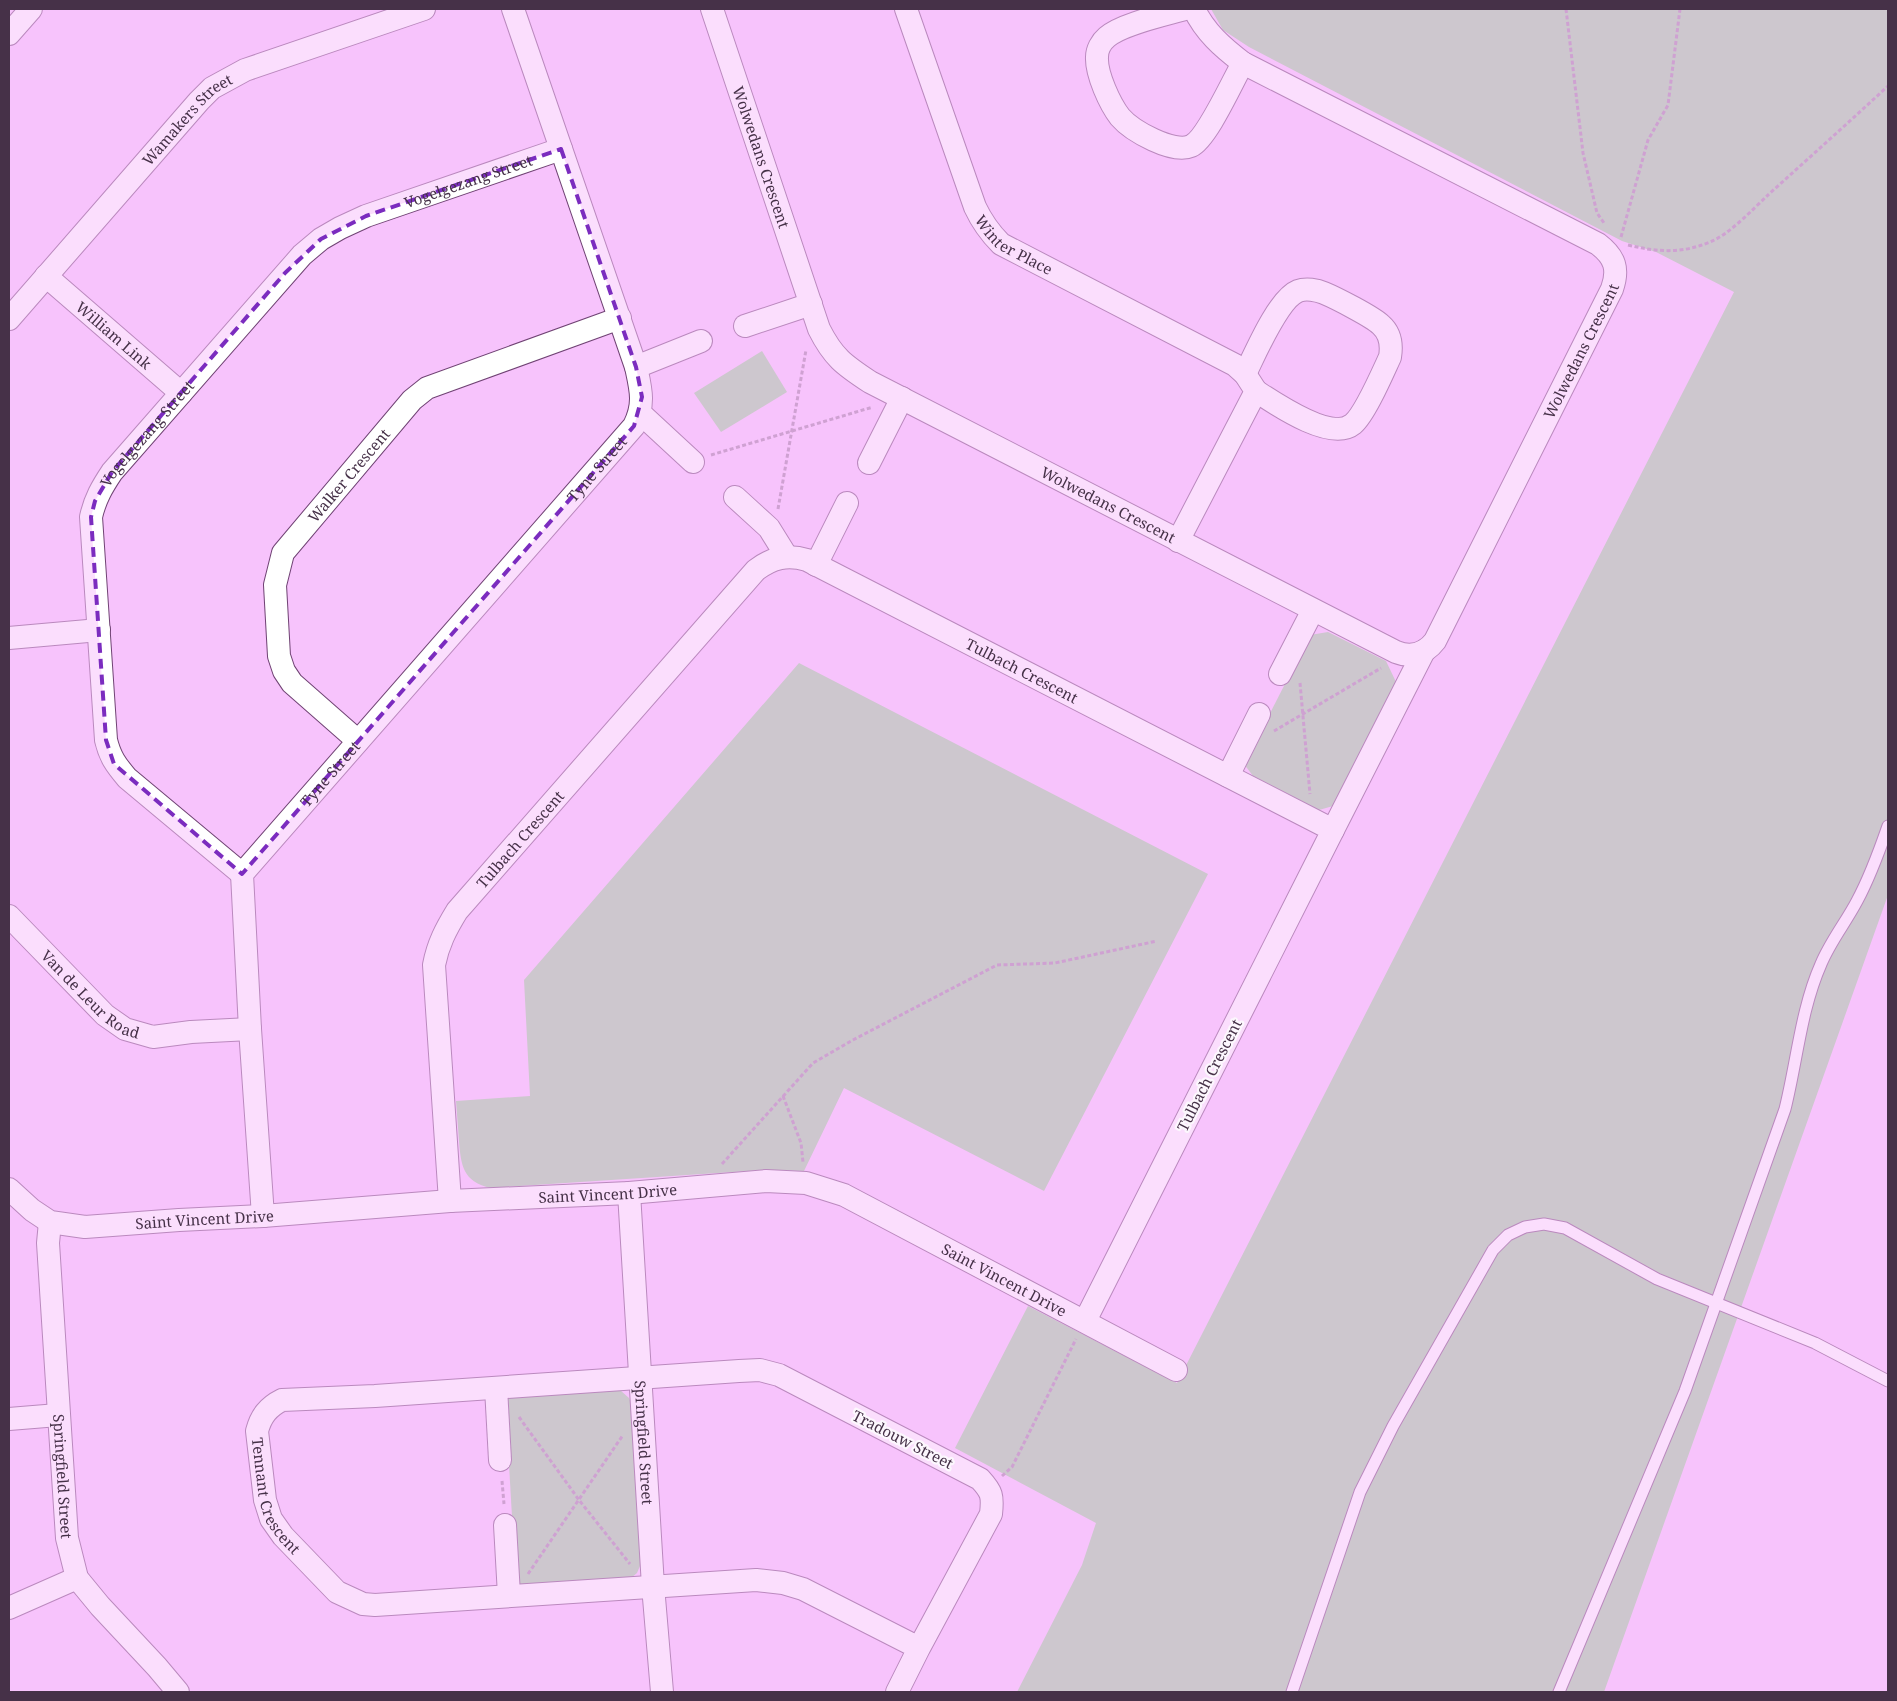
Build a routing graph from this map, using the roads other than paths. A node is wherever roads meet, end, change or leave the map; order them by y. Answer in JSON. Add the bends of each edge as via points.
{"nodes":[{"id":1,"x":31,"y":9,"type":"edge"},
{"id":2,"x":424,"y":9,"type":"edge"},
{"id":3,"x":513,"y":9,"type":"edge"},
{"id":4,"x":712,"y":9,"type":"edge"},
{"id":5,"x":906,"y":9,"type":"edge"},
{"id":6,"x":1185,"y":9,"type":"edge"},
{"id":7,"x":1194,"y":9,"type":"edge"},
{"id":8,"x":9,"y":34,"type":"edge"},
{"id":9,"x":1243,"y":63,"type":"junction"},
{"id":10,"x":562,"y":149,"type":"junction"},
{"id":11,"x":46,"y":276,"type":"junction"},
{"id":12,"x":811,"y":304,"type":"junction"},
{"id":13,"x":620,"y":318,"type":"junction"},
{"id":14,"x":9,"y":319,"type":"edge"},
{"id":15,"x":745,"y":326,"type":"dead end"},
{"id":16,"x":702,"y":341,"type":"dead end"},
{"id":17,"x":636,"y":366,"type":"junction"},
{"id":18,"x":1250,"y":382,"type":"junction"},
{"id":19,"x":181,"y":393,"type":"junction"},
{"id":20,"x":898,"y":406,"type":"junction"},
{"id":21,"x":640,"y":413,"type":"junction"},
{"id":22,"x":693,"y":462,"type":"road end"},
{"id":23,"x":869,"y":463,"type":"dead end"},
{"id":24,"x":735,"y":497,"type":"dead end"},
{"id":25,"x":848,"y":503,"type":"dead end"},
{"id":26,"x":1178,"y":541,"type":"junction"},
{"id":27,"x":787,"y":557,"type":"junction"},
{"id":28,"x":816,"y":565,"type":"junction"},
{"id":29,"x":1313,"y":610,"type":"junction"},
{"id":30,"x":99,"y":630,"type":"junction"},
{"id":31,"x":9,"y":638,"type":"edge"},
{"id":32,"x":1414,"y":653,"type":"junction"},
{"id":33,"x":1290,"y":677,"type":"road end"},
{"id":34,"x":1266,"y":723,"type":"road end"},
{"id":35,"x":358,"y":742,"type":"junction"},
{"id":36,"x":1361,"y":774,"type":"joint"},
{"id":37,"x":1228,"y":776,"type":"junction"},
{"id":38,"x":1888,"y":826,"type":"edge"},
{"id":39,"x":1333,"y":830,"type":"junction"},
{"id":40,"x":242,"y":874,"type":"junction"},
{"id":41,"x":9,"y":916,"type":"edge"},
{"id":42,"x":250,"y":1029,"type":"junction"},
{"id":43,"x":9,"y":1189,"type":"edge"},
{"id":44,"x":629,"y":1193,"type":"junction"},
{"id":45,"x":450,"y":1201,"type":"junction"},
{"id":46,"x":263,"y":1216,"type":"junction"},
{"id":47,"x":50,"y":1222,"type":"junction"},
{"id":48,"x":1715,"y":1302,"type":"junction"},
{"id":49,"x":1085,"y":1321,"type":"junction"},
{"id":50,"x":1176,"y":1370,"type":"dead end"},
{"id":51,"x":641,"y":1377,"type":"junction"},
{"id":52,"x":1888,"y":1381,"type":"edge"},
{"id":53,"x":496,"y":1395,"type":"junction"},
{"id":54,"x":58,"y":1415,"type":"junction"},
{"id":55,"x":9,"y":1420,"type":"edge"},
{"id":56,"x":500,"y":1460,"type":"road end"},
{"id":57,"x":505,"y":1525,"type":"road end"},
{"id":58,"x":652,"y":1577,"type":"junction"},
{"id":59,"x":77,"y":1578,"type":"junction"},
{"id":60,"x":517,"y":1588,"type":"junction"},
{"id":61,"x":9,"y":1608,"type":"edge"},
{"id":62,"x":919,"y":1648,"type":"junction"},
{"id":63,"x":177,"y":1692,"type":"edge"},
{"id":64,"x":662,"y":1692,"type":"edge"},
{"id":65,"x":898,"y":1692,"type":"edge"},
{"id":66,"x":1292,"y":1692,"type":"edge"},
{"id":67,"x":1559,"y":1692,"type":"edge"}],
"edges":[{"from":1,"to":8,"type":"street"},
{"from":2,"to":11,"type":"street","name":"Wamakers Street","via":[[245,70],[212,88]]},
{"from":3,"to":10,"type":"street"},
{"from":4,"to":12,"type":"street","name":"Wolwedans Crescent"},
{"from":5,"to":18,"type":"street","name":"Winter Place","via":[[976,207],[983,223],[1000,244],[1235,365]]},
{"from":6,"to":9,"type":"street","via":[[1118,30],[1100,46],[1096,56],[1099,70],[1111,101],[1127,124],[1168,146],[1192,146],[1208,127]]},
{"from":7,"to":9,"type":"street","name":"Wolwedans Crescent","via":[[1210,35]]},
{"from":9,"to":32,"type":"street","name":"Wolwedans Crescent","via":[[1598,244],[1609,252],[1615,264],[1616,277],[1607,298],[1435,641],[1430,647]]},
{"from":10,"to":13,"type":"street"},
{"from":10,"to":19,"type":"street","name":"Vogelgezang Street","via":[[366,216],[321,239],[285,273]]},
{"from":11,"to":14,"type":"street","name":"Wamakers Street"},
{"from":11,"to":19,"type":"street","name":"William Link"},
{"from":12,"to":15,"type":"street"},
{"from":12,"to":20,"type":"street","name":"Wolwedans Crescent","via":[[827,345],[837,359]]},
{"from":13,"to":17,"type":"street"},
{"from":13,"to":35,"type":"street","name":"Walker Crescent","via":[[427,388],[412,400],[283,553],[275,584],[278,656],[292,683]]},
{"from":16,"to":17,"type":"street"},
{"from":17,"to":21,"type":"street","via":[[642,397]]},
{"from":18,"to":18,"type":"street","name":"Winter Place","via":[[1315,423],[1343,429],[1353,424],[1365,406],[1390,357],[1390,338],[1382,325],[1324,293],[1298,291],[1279,310]]},
{"from":18,"to":26,"type":"street","name":"Winter Place"},
{"from":19,"to":30,"type":"street","name":"Vogelgezang Street","via":[[112,472],[95,501],[91,517]]},
{"from":20,"to":23,"type":"street"},
{"from":20,"to":26,"type":"street","name":"Wolwedans Crescent"},
{"from":21,"to":22,"type":"street"},
{"from":21,"to":35,"type":"street","name":"Tyne Street","via":[[634,426]]},
{"from":24,"to":27,"type":"street","via":[[769,528]]},
{"from":25,"to":28,"type":"street"},
{"from":26,"to":29,"type":"street","name":"Wolwedans Crescent"},
{"from":27,"to":28,"type":"street","name":"Tulbach Crescent","via":[[797,557]]},
{"from":27,"to":45,"type":"street","name":"Tulbach Crescent","via":[[770,561],[756,570],[457,911],[443,933],[434,965]]},
{"from":28,"to":37,"type":"street","name":"Tulbach Crescent"},
{"from":29,"to":32,"type":"street","name":"Wolwedans Crescent"},
{"from":29,"to":33,"type":"street"},
{"from":30,"to":31,"type":"street"},
{"from":30,"to":40,"type":"street","name":"Vogelgezang Street","via":[[106,740],[114,764]]},
{"from":32,"to":36,"type":"street","name":"Wolwedans Crescent"},
{"from":34,"to":37,"type":"street"},
{"from":35,"to":40,"type":"street","name":"Tyne Street"},
{"from":36,"to":39,"type":"street","name":"Tulbach Crescent"},
{"from":37,"to":39,"type":"street","name":"Tulbach Crescent"},
{"from":38,"to":48,"type":"lane","via":[[1857,900],[1821,964],[1810,996],[1785,1109]]},
{"from":39,"to":49,"type":"street","name":"Tulbach Crescent"},
{"from":40,"to":42,"type":"street"},
{"from":41,"to":42,"type":"street","name":"Van de Leur Road","via":[[105,1015],[125,1029],[153,1037]]},
{"from":42,"to":46,"type":"street"},
{"from":43,"to":47,"type":"street","name":"Saint Vincent Drive"},
{"from":44,"to":45,"type":"street","name":"Saint Vincent Drive"},
{"from":44,"to":49,"type":"street","name":"Saint Vincent Drive","via":[[766,1181],[806,1183],[844,1195]]},
{"from":44,"to":51,"type":"street","name":"Springfield Street"},
{"from":45,"to":46,"type":"street","name":"Saint Vincent Drive"},
{"from":46,"to":47,"type":"street","name":"Saint Vincent Drive","via":[[85,1227]]},
{"from":47,"to":54,"type":"street","name":"Springfield Street","via":[[48,1243]]},
{"from":48,"to":52,"type":"lane","via":[[1815,1343]]},
{"from":48,"to":66,"type":"lane","via":[[1658,1279],[1565,1228],[1544,1224],[1525,1227],[1508,1236],[1493,1250],[1393,1426],[1360,1492]]},
{"from":48,"to":67,"type":"lane","via":[[1685,1391]]},
{"from":49,"to":50,"type":"street","name":"Saint Vincent Drive"},
{"from":51,"to":53,"type":"street","name":"Tennant Crescent"},
{"from":51,"to":58,"type":"street","name":"Springfield Street"},
{"from":51,"to":62,"type":"street","name":"Tradouw Street","via":[[760,1370],[780,1375],[980,1479],[990,1488],[993,1499],[991,1514]]},
{"from":53,"to":56,"type":"street"},
{"from":53,"to":60,"type":"street","name":"Tennant Crescent","via":[[282,1400],[265,1412],[257,1431],[265,1500],[271,1519],[337,1592],[363,1604],[375,1605]]},
{"from":54,"to":55,"type":"street"},
{"from":54,"to":59,"type":"street","name":"Springfield Street","via":[[67,1538]]},
{"from":57,"to":60,"type":"street"},
{"from":58,"to":60,"type":"street","name":"Tennant Crescent"},
{"from":58,"to":62,"type":"street","via":[[783,1583],[803,1589]]},
{"from":58,"to":64,"type":"street","name":"Springfield Street"},
{"from":59,"to":61,"type":"street"},
{"from":59,"to":63,"type":"street","name":"Springfield Street"},
{"from":62,"to":65,"type":"street"}]}
